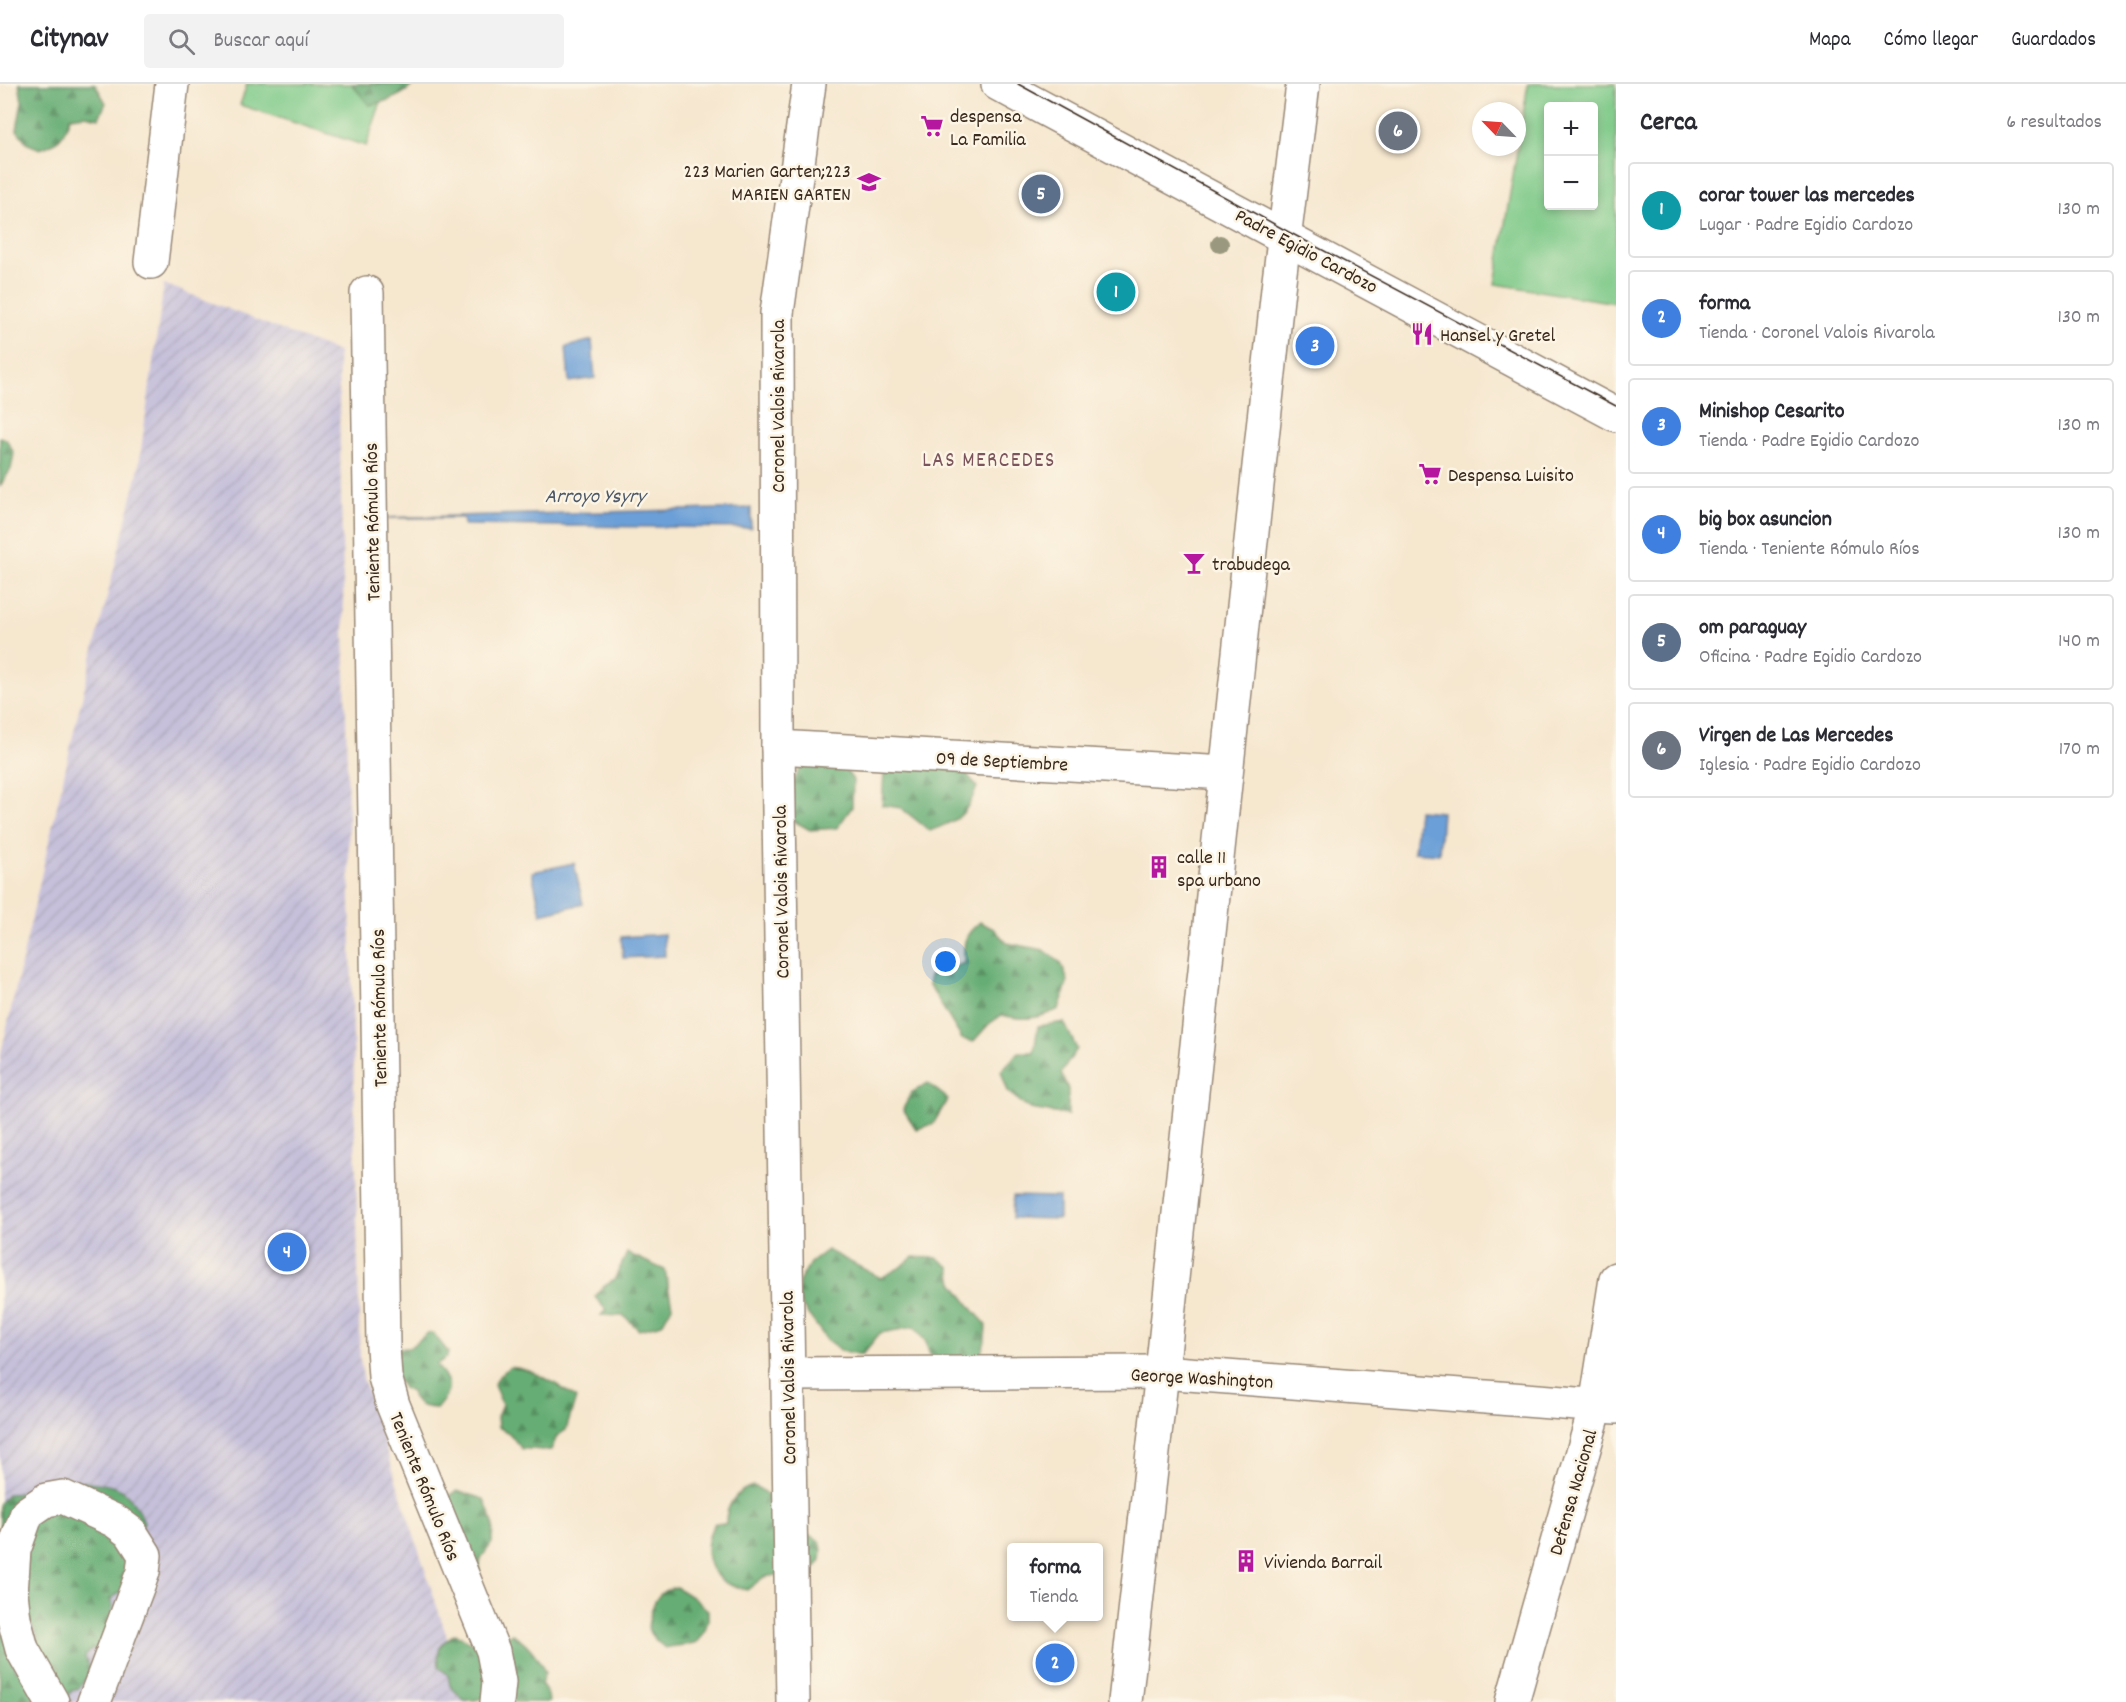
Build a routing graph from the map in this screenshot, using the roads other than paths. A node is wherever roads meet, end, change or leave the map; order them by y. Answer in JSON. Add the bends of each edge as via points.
{"nodes":[{"id":1,"x":172,"y":84,"type":"edge"},
{"id":2,"x":809,"y":84,"type":"edge"},
{"id":3,"x":998,"y":84,"type":"edge"},
{"id":4,"x":1303,"y":84,"type":"edge"},
{"id":5,"x":1284,"y":238,"type":"junction"},
{"id":6,"x":150,"y":262,"type":"dead end"},
{"id":7,"x":367,"y":293,"type":"dead end"},
{"id":8,"x":1616,"y":416,"type":"edge"},
{"id":9,"x":778,"y":747,"type":"junction"},
{"id":10,"x":1226,"y":773,"type":"junction"},
{"id":11,"x":1616,"y":1279,"type":"edge"},
{"id":12,"x":1162,"y":1372,"type":"junction"},
{"id":13,"x":787,"y":1374,"type":"junction"},
{"id":14,"x":1606,"y":1407,"type":"edge"},
{"id":15,"x":52,"y":1702,"type":"edge"},
{"id":16,"x":93,"y":1702,"type":"edge"},
{"id":17,"x":497,"y":1702,"type":"edge"},
{"id":18,"x":793,"y":1702,"type":"edge"},
{"id":19,"x":1125,"y":1702,"type":"edge"},
{"id":20,"x":1512,"y":1702,"type":"edge"}],
"edges":[{"from":1,"to":6,"type":"street"},
{"from":2,"to":9,"type":"street","name":"Coronel Valois Rivarola","via":[[777,313]]},
{"from":3,"to":5,"type":"street","name":"Padre Egidio Cardozo"},
{"from":4,"to":5,"type":"street"},
{"from":5,"to":8,"type":"street","name":"Padre Egidio Cardozo"},
{"from":5,"to":10,"type":"street"},
{"from":7,"to":17,"type":"street","name":"Teniente Rómulo Ríos","via":[[386,1377],[393,1405],[493,1651],[499,1682]]},
{"from":9,"to":10,"type":"street","name":"09 de Septiembre"},
{"from":9,"to":13,"type":"street","name":"Coronel Valois Rivarola"},
{"from":10,"to":12,"type":"street"},
{"from":11,"to":14,"type":"street","name":"Defensa Nacional"},
{"from":12,"to":13,"type":"street","name":"George Washington"},
{"from":12,"to":14,"type":"street","name":"George Washington"},
{"from":12,"to":19,"type":"street"},
{"from":13,"to":18,"type":"street","name":"Coronel Valois Rivarola"},
{"from":14,"to":20,"type":"street","name":"Defensa Nacional"},
{"from":15,"to":16,"type":"street","via":[[22,1649],[11,1593],[14,1550],[27,1512],[46,1500],[63,1497],[115,1521],[131,1533],[145,1555]]}]}
